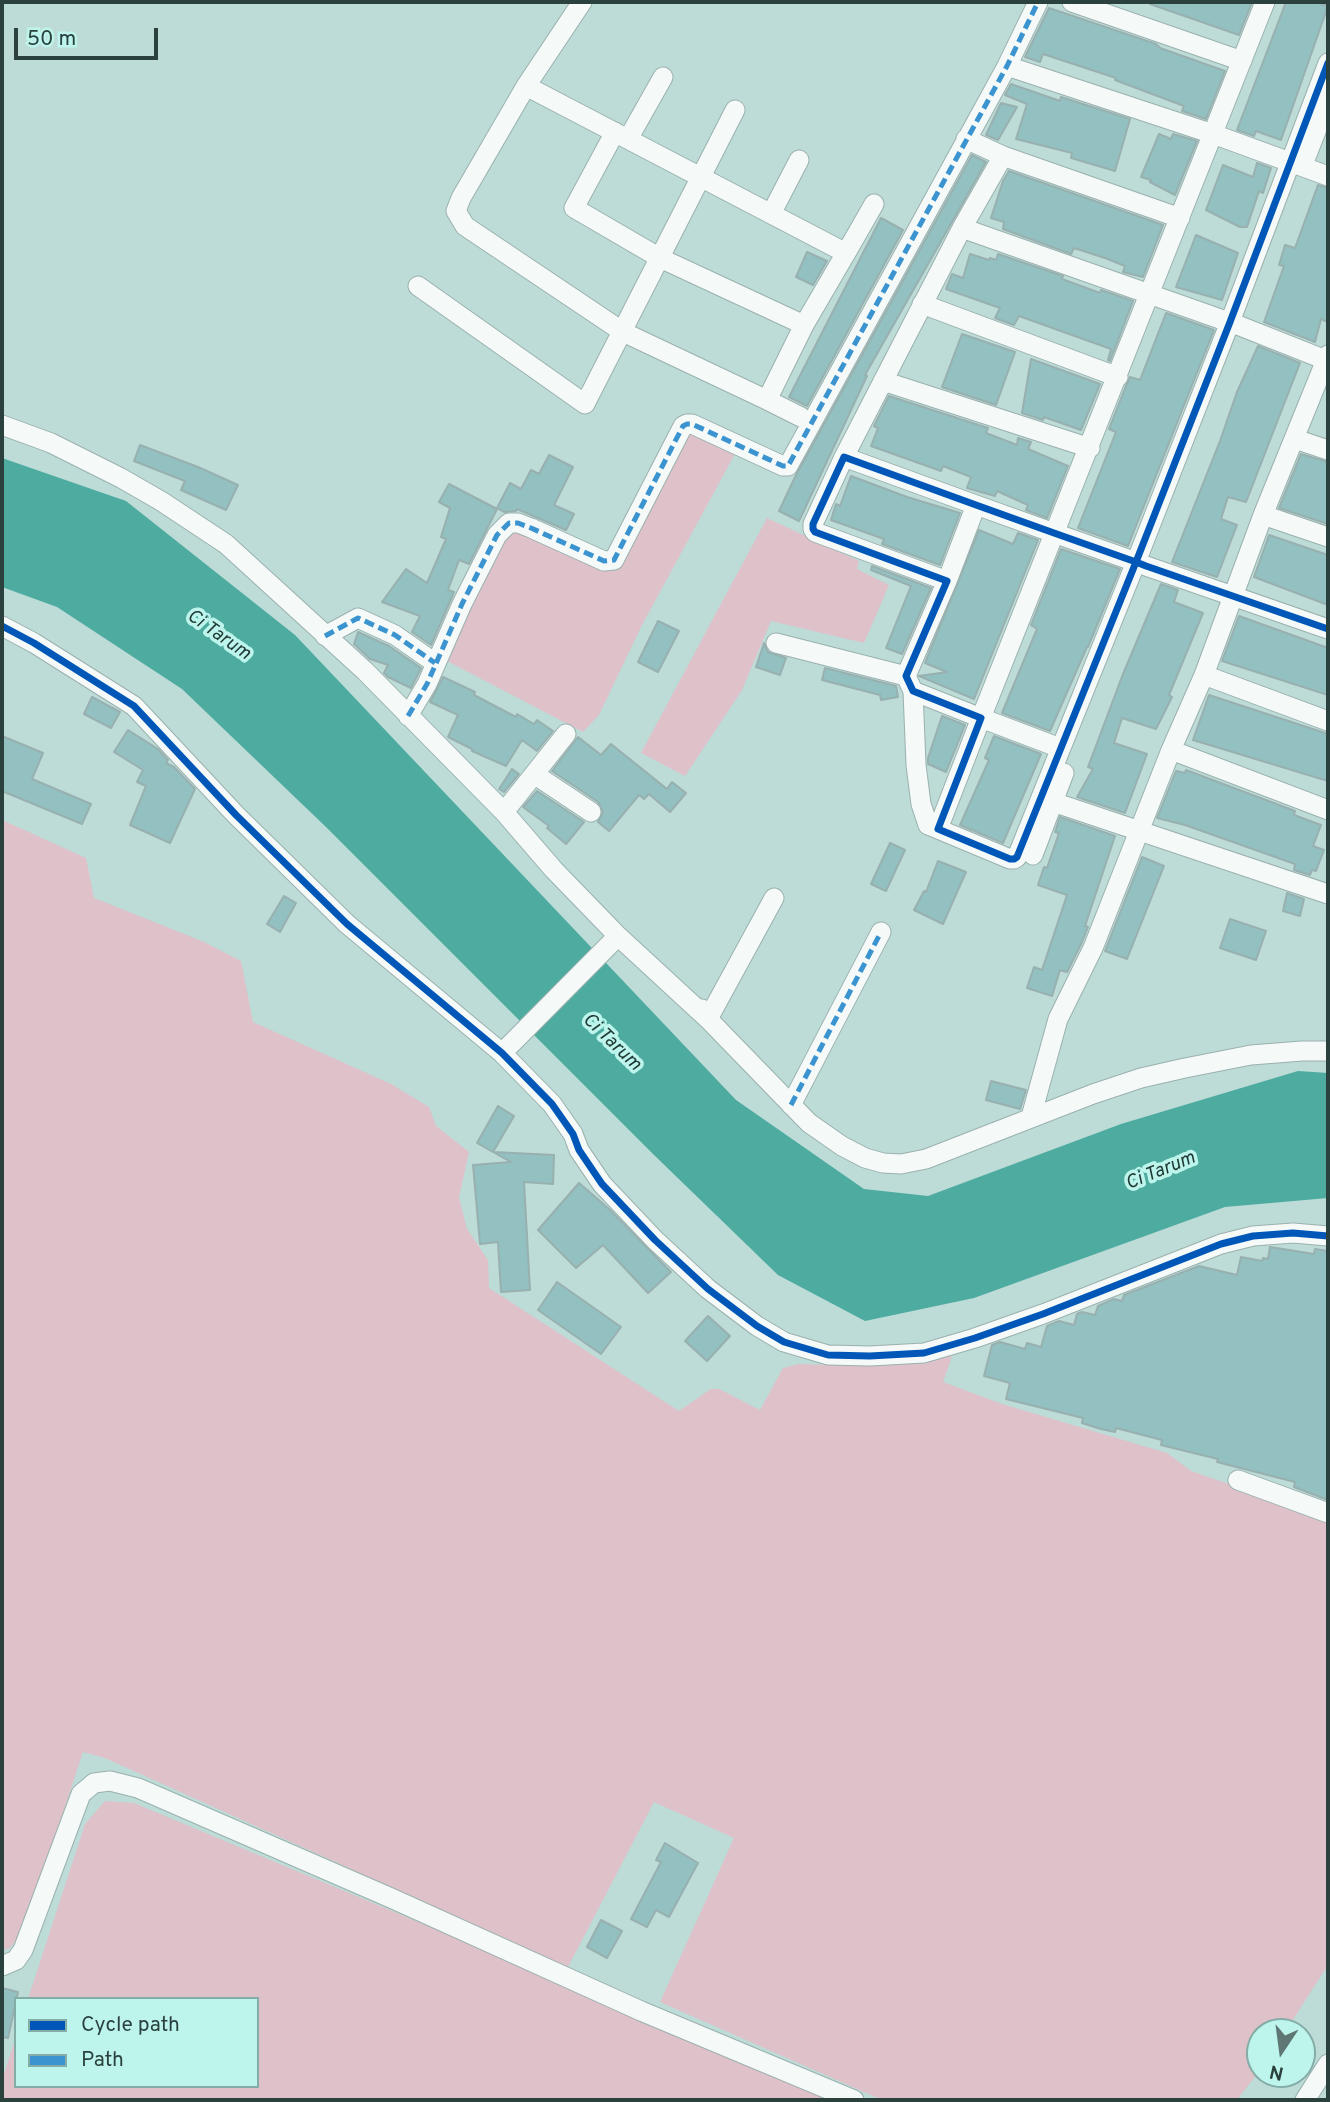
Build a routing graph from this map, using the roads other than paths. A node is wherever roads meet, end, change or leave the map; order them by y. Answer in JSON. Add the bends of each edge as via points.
{"nodes":[{"id":1,"x":582,"y":2,"type":"edge"},
{"id":2,"x":1038,"y":2,"type":"edge"},
{"id":3,"x":1072,"y":2,"type":"edge"},
{"id":4,"x":1265,"y":2,"type":"edge"},
{"id":5,"x":1242,"y":61,"type":"junction"},
{"id":6,"x":1328,"y":63,"type":"edge"},
{"id":7,"x":1007,"y":66,"type":"junction"},
{"id":8,"x":663,"y":77,"type":"dead end"},
{"id":9,"x":527,"y":86,"type":"junction"},
{"id":10,"x":1328,"y":101,"type":"edge"},
{"id":11,"x":735,"y":110,"type":"dead end"},
{"id":12,"x":1213,"y":134,"type":"junction"},
{"id":13,"x":622,"y":136,"type":"junction"},
{"id":14,"x":966,"y":139,"type":"junction"},
{"id":15,"x":1003,"y":156,"type":"junction"},
{"id":16,"x":799,"y":160,"type":"dead end"},
{"id":17,"x":1297,"y":164,"type":"junction"},
{"id":18,"x":1328,"y":176,"type":"edge"},
{"id":19,"x":701,"y":177,"type":"junction"},
{"id":20,"x":874,"y":204,"type":"dead end"},
{"id":21,"x":771,"y":214,"type":"junction"},
{"id":22,"x":1180,"y":218,"type":"junction"},
{"id":23,"x":962,"y":228,"type":"junction"},
{"id":24,"x":846,"y":253,"type":"junction"},
{"id":25,"x":660,"y":258,"type":"junction"},
{"id":26,"x":418,"y":286,"type":"dead end"},
{"id":27,"x":1150,"y":294,"type":"junction"},
{"id":28,"x":922,"y":304,"type":"junction"},
{"id":29,"x":1235,"y":324,"type":"junction"},
{"id":30,"x":804,"y":325,"type":"junction"},
{"id":31,"x":623,"y":332,"type":"junction"},
{"id":32,"x":1328,"y":359,"type":"edge"},
{"id":33,"x":1118,"y":377,"type":"junction"},
{"id":34,"x":883,"y":381,"type":"junction"},
{"id":35,"x":767,"y":400,"type":"junction"},
{"id":36,"x":801,"y":416,"type":"dead end"},
{"id":37,"x":2,"y":425,"type":"edge"},
{"id":38,"x":1295,"y":439,"type":"junction"},
{"id":39,"x":1090,"y":448,"type":"junction"},
{"id":40,"x":1328,"y":450,"type":"edge"},
{"id":41,"x":844,"y":457,"type":"junction"},
{"id":42,"x":976,"y":505,"type":"junction"},
{"id":43,"x":1263,"y":514,"type":"junction"},
{"id":44,"x":1054,"y":533,"type":"junction"},
{"id":45,"x":1328,"y":537,"type":"edge"},
{"id":46,"x":1141,"y":564,"type":"junction"},
{"id":47,"x":947,"y":581,"type":"junction"},
{"id":48,"x":1233,"y":595,"type":"junction"},
{"id":49,"x":2,"y":626,"type":"edge"},
{"id":50,"x":1328,"y":629,"type":"edge"},
{"id":51,"x":325,"y":636,"type":"junction"},
{"id":52,"x":776,"y":643,"type":"dead end"},
{"id":53,"x":435,"y":663,"type":"junction"},
{"id":54,"x":1099,"y":669,"type":"junction"},
{"id":55,"x":1204,"y":675,"type":"junction"},
{"id":56,"x":910,"y":683,"type":"junction"},
{"id":57,"x":408,"y":716,"type":"junction"},
{"id":58,"x":981,"y":718,"type":"junction"},
{"id":59,"x":1328,"y":721,"type":"edge"},
{"id":60,"x":566,"y":734,"type":"dead end"},
{"id":61,"x":1060,"y":748,"type":"junction"},
{"id":62,"x":1171,"y":750,"type":"junction"},
{"id":63,"x":534,"y":774,"type":"junction"},
{"id":64,"x":1046,"y":800,"type":"junction"},
{"id":65,"x":1328,"y":810,"type":"edge"},
{"id":66,"x":504,"y":812,"type":"junction"},
{"id":67,"x":592,"y":812,"type":"dead end"},
{"id":68,"x":938,"y":829,"type":"junction"},
{"id":69,"x":1139,"y":833,"type":"junction"},
{"id":70,"x":537,"y":849,"type":"junction"},
{"id":71,"x":1033,"y":855,"type":"dead end"},
{"id":72,"x":1327,"y":889,"type":"edge"},
{"id":73,"x":774,"y":898,"type":"dead end"},
{"id":74,"x":881,"y":932,"type":"dead end"},
{"id":75,"x":615,"y":939,"type":"junction"},
{"id":76,"x":708,"y":1018,"type":"junction"},
{"id":77,"x":505,"y":1049,"type":"junction"},
{"id":78,"x":1328,"y":1051,"type":"edge"},
{"id":79,"x":791,"y":1105,"type":"junction"},
{"id":80,"x":1031,"y":1118,"type":"junction"},
{"id":81,"x":1328,"y":1236,"type":"edge"},
{"id":82,"x":1238,"y":1480,"type":"dead end"},
{"id":83,"x":1328,"y":1513,"type":"edge"},
{"id":84,"x":2,"y":1966,"type":"edge"},
{"id":85,"x":1328,"y":2064,"type":"edge"},
{"id":86,"x":854,"y":2100,"type":"edge"},
{"id":87,"x":1305,"y":2100,"type":"edge"}],
"edges":[{"from":1,"to":9,"type":"street"},
{"from":2,"to":7,"type":"street"},
{"from":3,"to":5,"type":"street"},
{"from":4,"to":5,"type":"street"},
{"from":5,"to":12,"type":"street"},
{"from":6,"to":17,"type":"street"},
{"from":7,"to":12,"type":"street"},
{"from":7,"to":14,"type":"street"},
{"from":8,"to":13,"type":"street"},
{"from":9,"to":13,"type":"street"},
{"from":9,"to":31,"type":"street","via":[[456,211],[465,226]]},
{"from":10,"to":17,"type":"street"},
{"from":11,"to":19,"type":"street"},
{"from":12,"to":17,"type":"street"},
{"from":12,"to":22,"type":"street"},
{"from":13,"to":19,"type":"street"},
{"from":13,"to":25,"type":"street","via":[[574,208]]},
{"from":14,"to":15,"type":"street"},
{"from":14,"to":53,"type":"street","via":[[788,466],[687,424],[614,560],[604,561],[509,523],[497,535]]},
{"from":15,"to":22,"type":"street"},
{"from":15,"to":23,"type":"street"},
{"from":16,"to":21,"type":"street"},
{"from":17,"to":18,"type":"street"},
{"from":17,"to":29,"type":"street"},
{"from":19,"to":21,"type":"street"},
{"from":19,"to":25,"type":"street"},
{"from":20,"to":24,"type":"street"},
{"from":21,"to":24,"type":"street"},
{"from":22,"to":27,"type":"street"},
{"from":23,"to":27,"type":"street"},
{"from":23,"to":28,"type":"street"},
{"from":24,"to":30,"type":"street"},
{"from":25,"to":30,"type":"street"},
{"from":25,"to":31,"type":"street"},
{"from":26,"to":31,"type":"street","via":[[585,404]]},
{"from":27,"to":29,"type":"street"},
{"from":27,"to":33,"type":"street"},
{"from":28,"to":33,"type":"street"},
{"from":28,"to":34,"type":"street"},
{"from":29,"to":32,"type":"street"},
{"from":29,"to":46,"type":"street"},
{"from":30,"to":35,"type":"street"},
{"from":31,"to":35,"type":"street"},
{"from":32,"to":38,"type":"street"},
{"from":33,"to":39,"type":"street"},
{"from":34,"to":39,"type":"street"},
{"from":34,"to":41,"type":"street"},
{"from":35,"to":36,"type":"street"},
{"from":37,"to":51,"type":"street","via":[[51,443],[170,506],[226,544]]},
{"from":38,"to":40,"type":"street"},
{"from":38,"to":43,"type":"street"},
{"from":39,"to":44,"type":"street"},
{"from":41,"to":42,"type":"street"},
{"from":41,"to":47,"type":"street","via":[[813,529]]},
{"from":42,"to":44,"type":"street"},
{"from":42,"to":47,"type":"street"},
{"from":43,"to":45,"type":"street"},
{"from":43,"to":48,"type":"street"},
{"from":44,"to":46,"type":"street"},
{"from":44,"to":58,"type":"street"},
{"from":46,"to":48,"type":"street"},
{"from":46,"to":54,"type":"street"},
{"from":47,"to":56,"type":"street"},
{"from":48,"to":50,"type":"street"},
{"from":48,"to":55,"type":"street"},
{"from":49,"to":77,"type":"street","via":[[134,706],[236,815],[347,923]]},
{"from":51,"to":53,"type":"street","via":[[358,618],[395,635]]},
{"from":51,"to":57,"type":"street"},
{"from":52,"to":56,"type":"street"},
{"from":53,"to":57,"type":"street"},
{"from":54,"to":61,"type":"street"},
{"from":54,"to":64,"type":"street"},
{"from":55,"to":59,"type":"street"},
{"from":55,"to":62,"type":"street"},
{"from":56,"to":58,"type":"street"},
{"from":56,"to":68,"type":"street","via":[[920,804],[928,825]]},
{"from":57,"to":66,"type":"street"},
{"from":58,"to":61,"type":"street"},
{"from":58,"to":68,"type":"street"},
{"from":60,"to":63,"type":"street"},
{"from":61,"to":64,"type":"street"},
{"from":62,"to":65,"type":"street"},
{"from":62,"to":69,"type":"street"},
{"from":63,"to":66,"type":"street"},
{"from":63,"to":67,"type":"street"},
{"from":64,"to":68,"type":"street","via":[[1014,859]]},
{"from":64,"to":69,"type":"street"},
{"from":64,"to":71,"type":"street"},
{"from":66,"to":70,"type":"street"},
{"from":69,"to":72,"type":"street"},
{"from":69,"to":80,"type":"street","via":[[1093,948],[1058,1019]]},
{"from":70,"to":75,"type":"street"},
{"from":70,"to":76,"type":"street","via":[[608,906],[677,977]]},
{"from":73,"to":76,"type":"street"},
{"from":74,"to":79,"type":"street"},
{"from":75,"to":76,"type":"street"},
{"from":75,"to":77,"type":"street"},
{"from":76,"to":79,"type":"street"},
{"from":77,"to":81,"type":"street","via":[[552,1104],[602,1184],[655,1240],[757,1326],[784,1342],[828,1355],[924,1353],[1043,1314],[1221,1244],[1293,1233]]},
{"from":78,"to":80,"type":"street","via":[[1251,1055],[1185,1068],[1141,1078]]},
{"from":79,"to":80,"type":"street","via":[[842,1146],[865,1158],[901,1164],[926,1160]]},
{"from":82,"to":83,"type":"street"},
{"from":84,"to":86,"type":"street","via":[[16,1960],[23,1950],[80,1794],[94,1783],[110,1781],[138,1788]]},
{"from":85,"to":87,"type":"street"}]}
